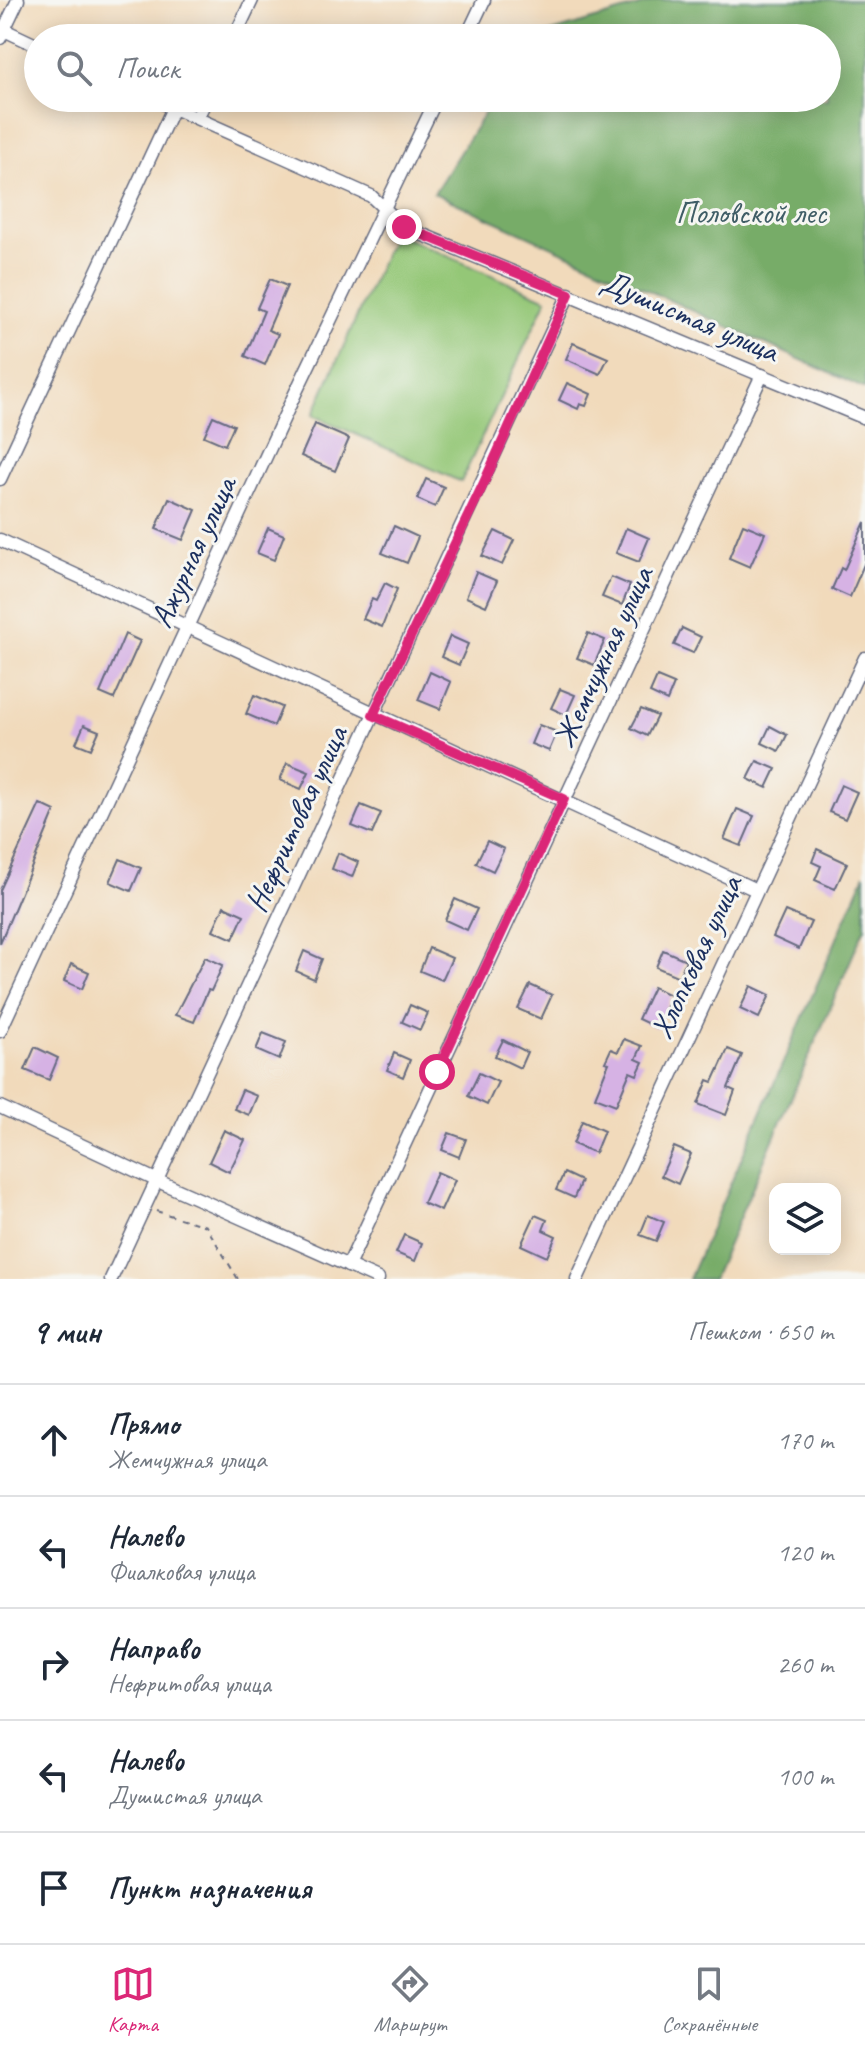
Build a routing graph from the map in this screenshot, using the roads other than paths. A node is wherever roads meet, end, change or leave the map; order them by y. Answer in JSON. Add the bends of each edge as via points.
{"nodes":[{"id":1,"x":18,"y":0,"type":"edge"},
{"id":2,"x":252,"y":0,"type":"edge"},
{"id":3,"x":484,"y":0,"type":"edge"},
{"id":4,"x":241,"y":24,"type":"edge"},
{"id":5,"x":473,"y":24,"type":"edge"},
{"id":6,"x":1,"y":32,"type":"edge"},
{"id":7,"x":24,"y":41,"type":"edge"},
{"id":8,"x":171,"y":112,"type":"edge"},
{"id":9,"x":183,"y":112,"type":"edge"},
{"id":10,"x":200,"y":112,"type":"edge"},
{"id":11,"x":430,"y":112,"type":"edge"},
{"id":12,"x":197,"y":118,"type":"junction"},
{"id":13,"x":384,"y":210,"type":"junction"},
{"id":14,"x":569,"y":294,"type":"junction"},
{"id":15,"x":762,"y":375,"type":"junction"},
{"id":16,"x":865,"y":418,"type":"edge"},
{"id":17,"x":0,"y":479,"type":"edge"},
{"id":18,"x":0,"y":540,"type":"edge"},
{"id":19,"x":186,"y":627,"type":"junction"},
{"id":20,"x":865,"y":658,"type":"edge"},
{"id":21,"x":373,"y":715,"type":"junction"},
{"id":22,"x":564,"y":799,"type":"junction"},
{"id":23,"x":756,"y":890,"type":"junction"},
{"id":24,"x":0,"y":1031,"type":"edge"},
{"id":25,"x":0,"y":1107,"type":"edge"},
{"id":26,"x":158,"y":1181,"type":"junction"},
{"id":27,"x":348,"y":1266,"type":"junction"},
{"id":28,"x":111,"y":1279,"type":"edge"},
{"id":29,"x":378,"y":1279,"type":"edge"},
{"id":30,"x":577,"y":1279,"type":"edge"}],
"edges":[{"from":1,"to":6,"type":"street"},
{"from":2,"to":4,"type":"street"},
{"from":3,"to":5,"type":"street"},
{"from":6,"to":7,"type":"street"},
{"from":8,"to":17,"type":"street"},
{"from":9,"to":12,"type":"street","name":"Душистая улица"},
{"from":10,"to":12,"type":"street"},
{"from":11,"to":13,"type":"street","name":"Ажурная улица"},
{"from":12,"to":13,"type":"street","name":"Душистая улица","via":[[371,196]]},
{"from":13,"to":14,"type":"street","name":"Душистая улица","via":[[404,227]]},
{"from":13,"to":19,"type":"street","name":"Ажурная улица"},
{"from":14,"to":15,"type":"street","name":"Душистая улица"},
{"from":14,"to":21,"type":"street","name":"Нефритовая улица"},
{"from":15,"to":16,"type":"street","name":"Душистая улица"},
{"from":15,"to":22,"type":"street","name":"Жемчужная улица"},
{"from":18,"to":19,"type":"street"},
{"from":19,"to":21,"type":"street"},
{"from":19,"to":24,"type":"street","name":"Ажурная улица"},
{"from":20,"to":23,"type":"street","name":"Хлопковая улица"},
{"from":21,"to":22,"type":"street"},
{"from":21,"to":26,"type":"street","name":"Нефритовая улица"},
{"from":22,"to":23,"type":"street"},
{"from":22,"to":27,"type":"street","name":"Жемчужная улица"},
{"from":23,"to":30,"type":"street","name":"Хлопковая улица"},
{"from":25,"to":26,"type":"street"},
{"from":26,"to":27,"type":"street"},
{"from":26,"to":28,"type":"street","name":"Нефритовая улица"},
{"from":27,"to":29,"type":"street"}]}
